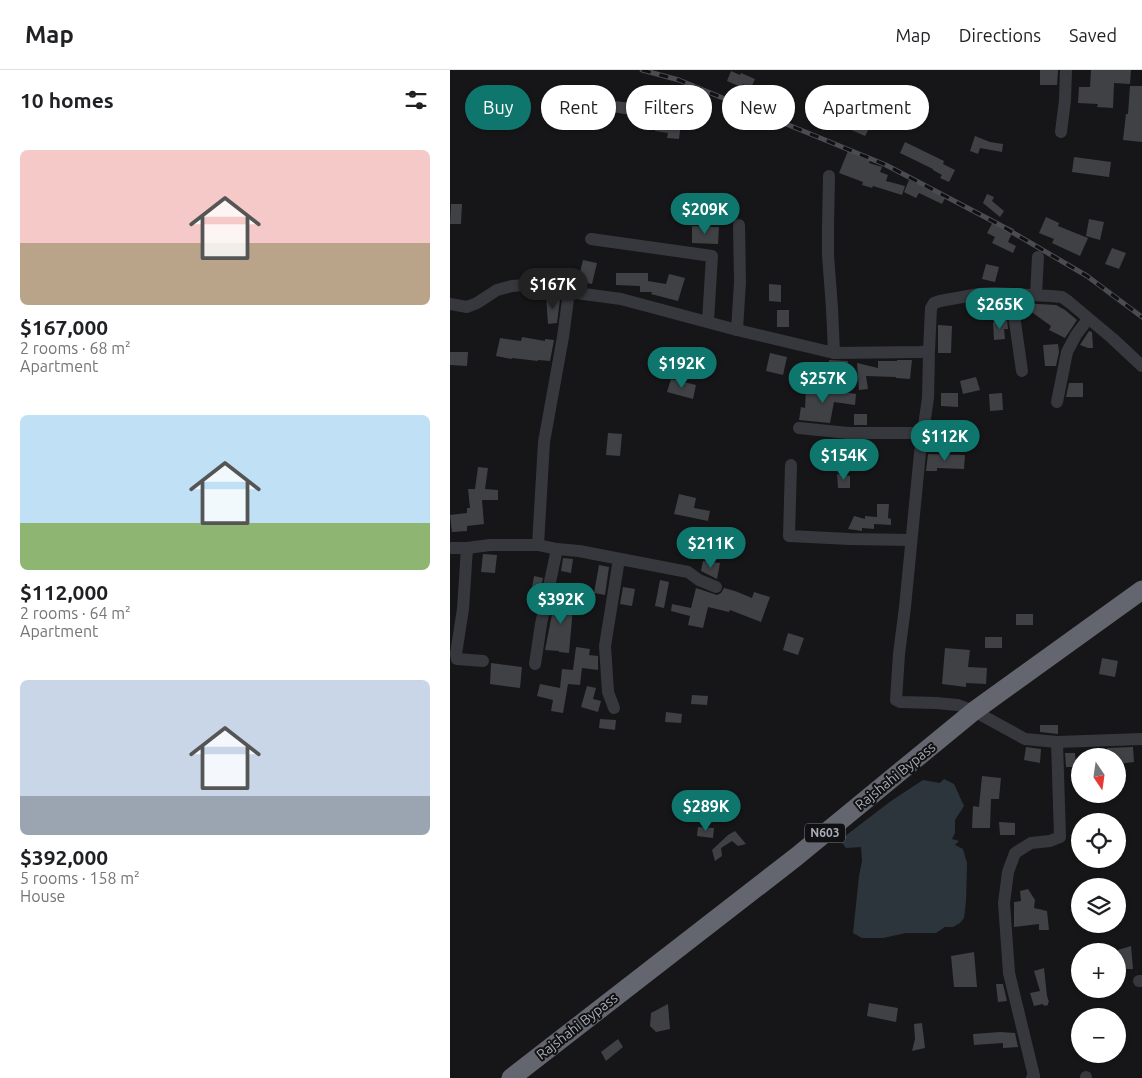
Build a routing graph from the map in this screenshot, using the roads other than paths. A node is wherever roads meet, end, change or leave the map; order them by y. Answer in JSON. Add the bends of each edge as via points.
{"nodes":[{"id":1,"x":1066,"y":70,"type":"edge"},
{"id":2,"x":1061,"y":132,"type":"dead end"},
{"id":3,"x":829,"y":176,"type":"dead end"},
{"id":4,"x":739,"y":225,"type":"dead end"},
{"id":5,"x":591,"y":239,"type":"dead end"},
{"id":6,"x":1038,"y":257,"type":"dead end"},
{"id":7,"x":569,"y":292,"type":"junction"},
{"id":8,"x":1011,"y":294,"type":"junction"},
{"id":9,"x":1036,"y":295,"type":"junction"},
{"id":10,"x":450,"y":304,"type":"edge"},
{"id":11,"x":1088,"y":319,"type":"junction"},
{"id":12,"x":708,"y":321,"type":"junction"},
{"id":13,"x":736,"y":330,"type":"junction"},
{"id":14,"x":929,"y":350,"type":"junction"},
{"id":15,"x":834,"y":353,"type":"junction"},
{"id":16,"x":1142,"y":366,"type":"edge"},
{"id":17,"x":1022,"y":371,"type":"dead end"},
{"id":18,"x":1057,"y":402,"type":"dead end"},
{"id":19,"x":799,"y":428,"type":"dead end"},
{"id":20,"x":922,"y":433,"type":"junction"},
{"id":21,"x":791,"y":465,"type":"dead end"},
{"id":22,"x":911,"y":540,"type":"junction"},
{"id":23,"x":538,"y":545,"type":"junction"},
{"id":24,"x":450,"y":548,"type":"edge"},
{"id":25,"x":467,"y":548,"type":"junction"},
{"id":26,"x":557,"y":549,"type":"junction"},
{"id":27,"x":619,"y":559,"type":"junction"},
{"id":28,"x":716,"y":587,"type":"dead end"},
{"id":29,"x":1142,"y":590,"type":"edge"},
{"id":30,"x":482,"y":662,"type":"dead end"},
{"id":31,"x":535,"y":664,"type":"dead end"},
{"id":32,"x":614,"y":708,"type":"dead end"},
{"id":33,"x":974,"y":711,"type":"junction"},
{"id":34,"x":1142,"y":739,"type":"edge"},
{"id":35,"x":1057,"y":742,"type":"junction"},
{"id":36,"x":1033,"y":1077,"type":"edge"},
{"id":37,"x":511,"y":1078,"type":"edge"}],
"edges":[{"from":1,"to":2,"type":"street"},
{"from":3,"to":15,"type":"street","via":[[828,255]]},
{"from":4,"to":13,"type":"street","via":[[740,282]]},
{"from":5,"to":12,"type":"street","via":[[712,256]]},
{"from":6,"to":9,"type":"street"},
{"from":7,"to":10,"type":"street","via":[[512,286],[496,290],[467,307]]},
{"from":7,"to":12,"type":"street","via":[[621,299]]},
{"from":7,"to":23,"type":"street","via":[[544,442]]},
{"from":8,"to":9,"type":"street"},
{"from":8,"to":14,"type":"street","via":[[988,293],[934,303],[930,312]]},
{"from":8,"to":17,"type":"street"},
{"from":9,"to":11,"type":"street","via":[[1062,297]]},
{"from":11,"to":16,"type":"street"},
{"from":11,"to":18,"type":"street","via":[[1066,352]]},
{"from":12,"to":13,"type":"street"},
{"from":13,"to":15,"type":"street"},
{"from":14,"to":15,"type":"street"},
{"from":14,"to":20,"type":"street","via":[[928,398]]},
{"from":19,"to":20,"type":"street","via":[[848,433]]},
{"from":20,"to":22,"type":"street"},
{"from":21,"to":22,"type":"street","via":[[789,536]]},
{"from":22,"to":33,"type":"street","via":[[896,700],[958,705]]},
{"from":23,"to":25,"type":"street"},
{"from":23,"to":26,"type":"street"},
{"from":24,"to":25,"type":"street"},
{"from":25,"to":30,"type":"street","via":[[456,654],[457,659]]},
{"from":26,"to":27,"type":"street"},
{"from":26,"to":31,"type":"street"},
{"from":27,"to":28,"type":"street","via":[[688,572]]},
{"from":27,"to":32,"type":"street","via":[[606,646],[608,692]]},
{"from":29,"to":33,"type":"highway","name":"Rajshahi Bypass","number":"N603"},
{"from":33,"to":35,"type":"street","via":[[1025,739]]},
{"from":33,"to":37,"type":"highway","name":"Rajshahi Bypass","number":"N603","via":[[796,857]]},
{"from":34,"to":35,"type":"street"},
{"from":35,"to":36,"type":"street","via":[[1060,837],[1031,843],[1015,853],[1008,872],[1004,903],[1009,972]]}]}
